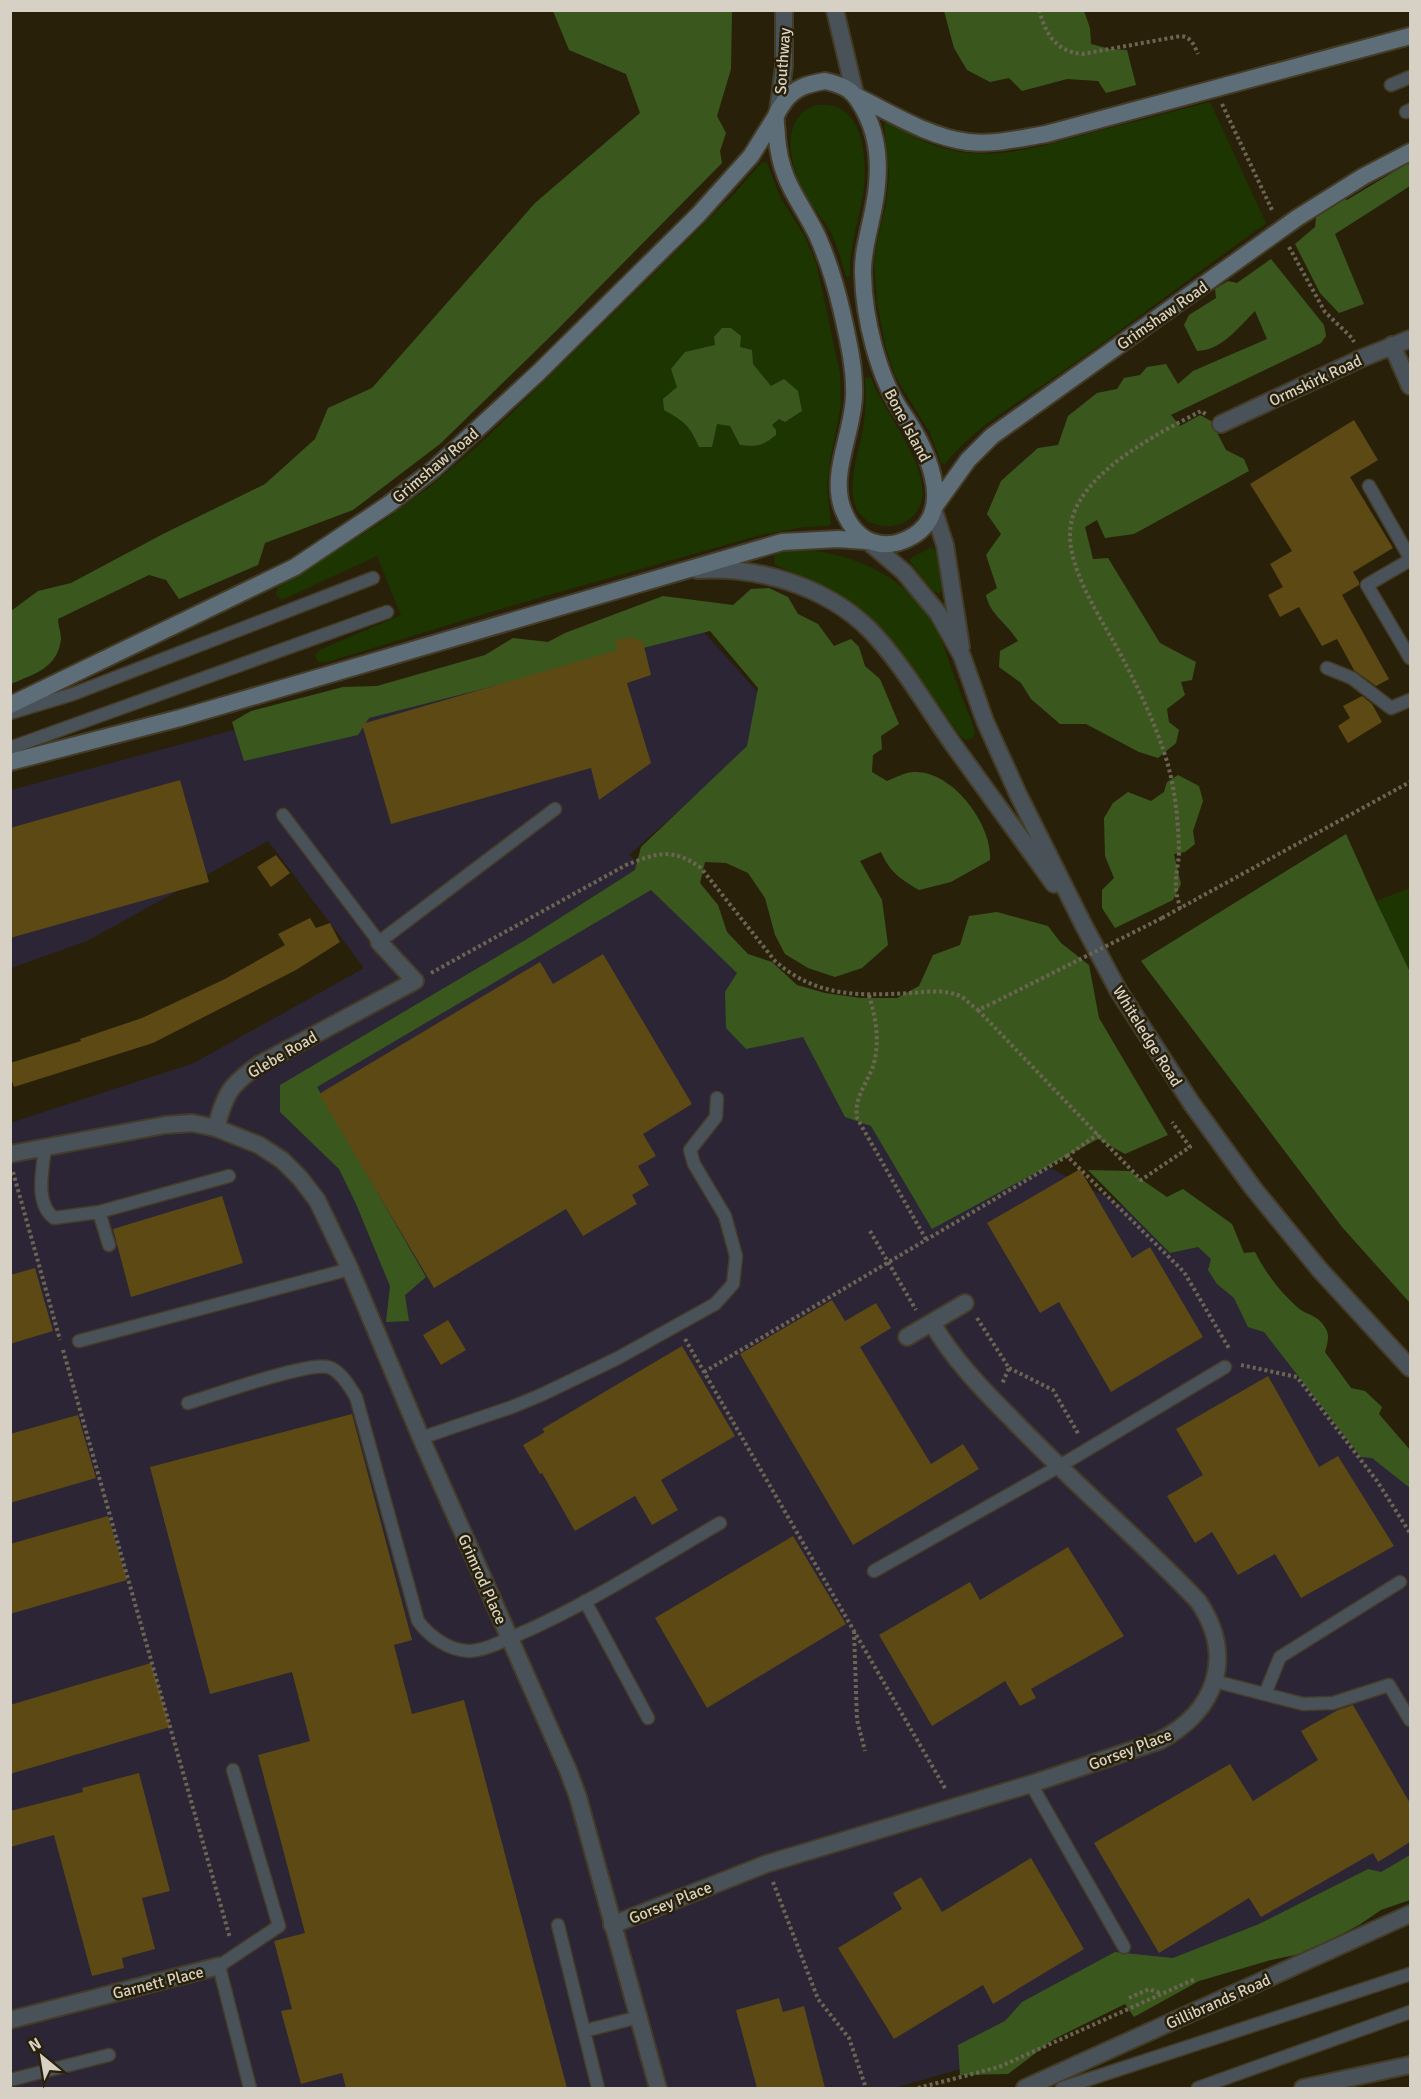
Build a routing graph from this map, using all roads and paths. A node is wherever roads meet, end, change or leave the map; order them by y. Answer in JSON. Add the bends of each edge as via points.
{"nodes":[{"id":1,"x":784,"y":10,"type":"edge"},
{"id":2,"x":836,"y":10,"type":"edge"},
{"id":3,"x":1039,"y":10,"type":"edge"},
{"id":4,"x":1410,"y":35,"type":"edge"},
{"id":5,"x":1198,"y":54,"type":"dead end"},
{"id":6,"x":1410,"y":77,"type":"edge"},
{"id":7,"x":1391,"y":85,"type":"dead end"},
{"id":8,"x":856,"y":96,"type":"junction"},
{"id":9,"x":1221,"y":101,"type":"dead end"},
{"id":10,"x":777,"y":114,"type":"junction"},
{"id":11,"x":1410,"y":152,"type":"edge"},
{"id":12,"x":1273,"y":213,"type":"dead end"},
{"id":13,"x":1289,"y":247,"type":"dead end"},
{"id":14,"x":1410,"y":339,"type":"edge"},
{"id":15,"x":1392,"y":345,"type":"junction"},
{"id":16,"x":1362,"y":358,"type":"junction"},
{"id":17,"x":1410,"y":386,"type":"edge"},
{"id":18,"x":1221,"y":424,"type":"joint"},
{"id":19,"x":1369,"y":486,"type":"dead end"},
{"id":20,"x":935,"y":508,"type":"junction"},
{"id":21,"x":868,"y":542,"type":"junction"},
{"id":22,"x":1410,"y":559,"type":"edge"},
{"id":23,"x":680,"y":571,"type":"junction"},
{"id":24,"x":373,"y":578,"type":"dead end"},
{"id":25,"x":387,"y":612,"type":"dead end"},
{"id":26,"x":962,"y":656,"type":"junction"},
{"id":27,"x":1410,"y":658,"type":"edge"},
{"id":28,"x":1327,"y":668,"type":"dead end"},
{"id":29,"x":1410,"y":700,"type":"edge"},
{"id":30,"x":10,"y":705,"type":"edge"},
{"id":31,"x":10,"y":713,"type":"edge"},
{"id":32,"x":10,"y":748,"type":"edge"},
{"id":33,"x":10,"y":762,"type":"edge"},
{"id":34,"x":1410,"y":782,"type":"edge"},
{"id":35,"x":555,"y":809,"type":"dead end"},
{"id":36,"x":283,"y":815,"type":"dead end"},
{"id":37,"x":1180,"y":909,"type":"junction"},
{"id":38,"x":1083,"y":924,"type":"junction"},
{"id":39,"x":379,"y":942,"type":"junction"},
{"id":40,"x":415,"y":981,"type":"junction"},
{"id":41,"x":869,"y":995,"type":"junction"},
{"id":42,"x":978,"y":1010,"type":"junction"},
{"id":43,"x":717,"y":1098,"type":"dead end"},
{"id":44,"x":1172,"y":1122,"type":"dead end"},
{"id":45,"x":216,"y":1128,"type":"junction"},
{"id":46,"x":1098,"y":1134,"type":"junction"},
{"id":47,"x":45,"y":1147,"type":"junction"},
{"id":48,"x":10,"y":1154,"type":"edge"},
{"id":49,"x":1067,"y":1156,"type":"junction"},
{"id":50,"x":10,"y":1164,"type":"edge"},
{"id":51,"x":229,"y":1176,"type":"dead end"},
{"id":52,"x":99,"y":1212,"type":"junction"},
{"id":53,"x":870,"y":1231,"type":"dead end"},
{"id":54,"x":927,"y":1241,"type":"junction"},
{"id":55,"x":109,"y":1245,"type":"dead end"},
{"id":56,"x":888,"y":1263,"type":"junction"},
{"id":57,"x":350,"y":1269,"type":"junction"},
{"id":58,"x":965,"y":1303,"type":"joint"},
{"id":59,"x":677,"y":1325,"type":"junction"},
{"id":60,"x":929,"y":1325,"type":"junction"},
{"id":61,"x":907,"y":1337,"type":"dead end"},
{"id":62,"x":79,"y":1341,"type":"dead end"},
{"id":63,"x":1231,"y":1351,"type":"dead end"},
{"id":64,"x":1236,"y":1360,"type":"dead end"},
{"id":65,"x":1225,"y":1367,"type":"dead end"},
{"id":66,"x":1009,"y":1368,"type":"junction"},
{"id":67,"x":1410,"y":1368,"type":"edge"},
{"id":68,"x":704,"y":1372,"type":"junction"},
{"id":69,"x":995,"y":1402,"type":"junction"},
{"id":70,"x":188,"y":1403,"type":"dead end"},
{"id":71,"x":421,"y":1438,"type":"junction"},
{"id":72,"x":1088,"y":1450,"type":"junction"},
{"id":73,"x":1058,"y":1467,"type":"junction"},
{"id":74,"x":720,"y":1523,"type":"dead end"},
{"id":75,"x":1410,"y":1533,"type":"edge"},
{"id":76,"x":874,"y":1571,"type":"dead end"},
{"id":77,"x":1400,"y":1582,"type":"dead end"},
{"id":78,"x":585,"y":1601,"type":"junction"},
{"id":79,"x":854,"y":1631,"type":"junction"},
{"id":80,"x":509,"y":1638,"type":"junction"},
{"id":81,"x":1214,"y":1681,"type":"junction"},
{"id":82,"x":1265,"y":1694,"type":"junction"},
{"id":83,"x":648,"y":1718,"type":"dead end"},
{"id":84,"x":1410,"y":1720,"type":"edge"},
{"id":85,"x":865,"y":1751,"type":"dead end"},
{"id":86,"x":233,"y":1770,"type":"dead end"},
{"id":87,"x":1030,"y":1784,"type":"junction"},
{"id":88,"x":956,"y":1807,"type":"junction"},
{"id":89,"x":766,"y":1864,"type":"junction"},
{"id":90,"x":1410,"y":1914,"type":"edge"},
{"id":91,"x":558,"y":1925,"type":"dead end"},
{"id":92,"x":612,"y":1925,"type":"junction"},
{"id":93,"x":1124,"y":1947,"type":"dead end"},
{"id":94,"x":235,"y":1956,"type":"junction"},
{"id":95,"x":219,"y":1966,"type":"junction"},
{"id":96,"x":1410,"y":1974,"type":"edge"},
{"id":97,"x":1195,"y":1978,"type":"dead end"},
{"id":98,"x":1162,"y":1994,"type":"junction"},
{"id":99,"x":1129,"y":1998,"type":"dead end"},
{"id":100,"x":1410,"y":2012,"type":"edge"},
{"id":101,"x":639,"y":2017,"type":"junction"},
{"id":102,"x":10,"y":2020,"type":"edge"},
{"id":103,"x":584,"y":2031,"type":"junction"},
{"id":104,"x":109,"y":2055,"type":"dead end"},
{"id":105,"x":1410,"y":2065,"type":"edge"},
{"id":106,"x":10,"y":2080,"type":"edge"},
{"id":107,"x":250,"y":2088,"type":"edge"},
{"id":108,"x":598,"y":2088,"type":"edge"},
{"id":109,"x":658,"y":2088,"type":"edge"},
{"id":110,"x":866,"y":2088,"type":"edge"},
{"id":111,"x":918,"y":2088,"type":"edge"},
{"id":112,"x":1025,"y":2088,"type":"edge"},
{"id":113,"x":1062,"y":2088,"type":"edge"},
{"id":114,"x":1198,"y":2088,"type":"edge"},
{"id":115,"x":1303,"y":2088,"type":"edge"}],
"edges":[{"from":1,"to":10,"type":"street","name":"Southway","via":[[784,66]]},
{"from":2,"to":8,"type":"street"},
{"from":3,"to":5,"type":"path","via":[[1051,40],[1071,53],[1186,36]]},
{"from":4,"to":8,"type":"main road","via":[[1046,134],[1000,142],[969,142],[937,135]]},
{"from":6,"to":7,"type":"lane"},
{"from":8,"to":10,"type":"main road","via":[[841,84],[807,84],[792,92]]},
{"from":8,"to":20,"type":"main road","name":"Bone Island","via":[[870,122],[877,148],[878,179],[863,274],[867,308],[883,378],[928,462]]},
{"from":9,"to":12,"type":"path"},
{"from":10,"to":21,"type":"main road","via":[[783,173],[816,234],[842,311],[854,374],[854,399],[839,494],[852,527]]},
{"from":10,"to":30,"type":"main road","name":"Grimshaw Road","via":[[751,156],[698,215],[434,470],[295,567]]},
{"from":11,"to":20,"type":"main road","name":"Grimshaw Road","via":[[1297,218],[992,436],[968,460]]},
{"from":13,"to":16,"type":"path","via":[[1325,312],[1352,338]]},
{"from":14,"to":15,"type":"street","name":"Ormskirk Road"},
{"from":15,"to":16,"type":"street","name":"Ormskirk Road"},
{"from":15,"to":17,"type":"street"},
{"from":16,"to":18,"type":"street","name":"Ormskirk Road"},
{"from":18,"to":37,"type":"path","via":[[1201,411],[1149,439],[1099,477],[1080,500],[1071,520],[1070,549],[1078,575],[1155,725],[1172,779],[1177,809],[1176,887]]},
{"from":19,"to":22,"type":"lane"},
{"from":20,"to":21,"type":"main road","via":[[927,524],[905,541]]},
{"from":20,"to":26,"type":"street","name":"Whiteledge Road","via":[[945,545]]},
{"from":21,"to":23,"type":"main road","via":[[782,542]]},
{"from":21,"to":26,"type":"street","name":"Whiteledge Road","via":[[904,572],[938,613]]},
{"from":22,"to":27,"type":"lane","via":[[1367,585]]},
{"from":23,"to":33,"type":"main road","via":[[180,718]]},
{"from":23,"to":38,"type":"street","via":[[721,569],[767,575],[836,604],[868,629],[902,669]]},
{"from":24,"to":31,"type":"lane","via":[[73,694]]},
{"from":25,"to":32,"type":"lane"},
{"from":26,"to":38,"type":"street","name":"Whiteledge Road","via":[[985,721]]},
{"from":28,"to":29,"type":"lane","via":[[1352,678],[1390,708]]},
{"from":34,"to":37,"type":"path"},
{"from":35,"to":39,"type":"lane"},
{"from":36,"to":39,"type":"lane"},
{"from":37,"to":42,"type":"path","bridge":true},
{"from":38,"to":67,"type":"street","name":"Whiteledge Road","via":[[1119,990],[1186,1095],[1246,1178],[1320,1269]]},
{"from":39,"to":40,"type":"street"},
{"from":40,"to":41,"type":"path","via":[[626,865],[655,854],[671,853],[701,868],[790,974],[823,989]]},
{"from":40,"to":45,"type":"street","name":"Glebe Road","via":[[242,1076],[222,1104]]},
{"from":41,"to":42,"type":"path","via":[[941,992],[960,997]]},
{"from":41,"to":54,"type":"path","via":[[878,1040],[872,1069],[858,1096],[857,1118]]},
{"from":42,"to":46,"type":"path"},
{"from":43,"to":59,"type":"lane","via":[[716,1117],[690,1149],[694,1164],[725,1216],[736,1256],[733,1284],[716,1304]]},
{"from":44,"to":46,"type":"path","via":[[1190,1147],[1142,1180]]},
{"from":45,"to":47,"type":"street","via":[[192,1123],[165,1125]]},
{"from":45,"to":57,"type":"street","name":"Grimrod Place","via":[[259,1145],[300,1178],[316,1200]]},
{"from":46,"to":49,"type":"path"},
{"from":47,"to":48,"type":"street"},
{"from":47,"to":52,"type":"lane","via":[[41,1188],[48,1213],[54,1218]]},
{"from":49,"to":54,"type":"path"},
{"from":49,"to":63,"type":"path","via":[[1184,1272]]},
{"from":50,"to":94,"type":"path"},
{"from":51,"to":52,"type":"lane"},
{"from":52,"to":55,"type":"lane"},
{"from":53,"to":56,"type":"path"},
{"from":54,"to":56,"type":"path"},
{"from":56,"to":60,"type":"path"},
{"from":56,"to":68,"type":"path"},
{"from":57,"to":62,"type":"lane"},
{"from":57,"to":71,"type":"street","name":"Grimrod Place"},
{"from":58,"to":60,"type":"street"},
{"from":58,"to":66,"type":"path"},
{"from":59,"to":68,"type":"path"},
{"from":59,"to":71,"type":"lane","via":[[541,1395]]},
{"from":60,"to":61,"type":"street"},
{"from":60,"to":69,"type":"street","name":"Gorsey Place","via":[[961,1367]]},
{"from":64,"to":75,"type":"path","via":[[1239,1364],[1297,1377],[1377,1481]]},
{"from":65,"to":72,"type":"lane"},
{"from":66,"to":69,"type":"path"},
{"from":66,"to":72,"type":"path","via":[[1053,1390]]},
{"from":68,"to":79,"type":"path"},
{"from":69,"to":73,"type":"street","name":"Gorsey Place"},
{"from":70,"to":80,"type":"lane","via":[[306,1368],[328,1367],[340,1375],[356,1397],[418,1621],[435,1638],[466,1651],[482,1650]]},
{"from":71,"to":80,"type":"street","name":"Grimrod Place"},
{"from":72,"to":73,"type":"lane"},
{"from":73,"to":76,"type":"lane"},
{"from":73,"to":81,"type":"street","name":"Gorsey Place","via":[[1198,1601],[1213,1629],[1217,1664]]},
{"from":74,"to":78,"type":"lane"},
{"from":77,"to":82,"type":"lane","via":[[1280,1657]]},
{"from":78,"to":80,"type":"lane"},
{"from":78,"to":83,"type":"lane"},
{"from":79,"to":85,"type":"path","via":[[857,1720]]},
{"from":79,"to":88,"type":"path"},
{"from":80,"to":92,"type":"street","name":"Grimrod Place","via":[[578,1797]]},
{"from":81,"to":82,"type":"lane"},
{"from":81,"to":87,"type":"street","name":"Gorsey Place","via":[[1201,1708],[1174,1733]]},
{"from":82,"to":84,"type":"lane","via":[[1304,1704],[1333,1703],[1389,1685]]},
{"from":86,"to":94,"type":"lane","via":[[279,1926]]},
{"from":87,"to":88,"type":"street","name":"Gorsey Place"},
{"from":87,"to":93,"type":"lane"},
{"from":88,"to":89,"type":"street","name":"Gorsey Place"},
{"from":89,"to":92,"type":"street","name":"Gorsey Place"},
{"from":89,"to":110,"type":"path","via":[[818,1999],[849,2038]]},
{"from":90,"to":112,"type":"street","name":"Gillibrands Road"},
{"from":91,"to":103,"type":"lane"},
{"from":92,"to":101,"type":"street","name":"Grimrod Place"},
{"from":94,"to":95,"type":"lane"},
{"from":95,"to":102,"type":"street","name":"Garnett Place"},
{"from":95,"to":107,"type":"lane","name":"Garnett Place"},
{"from":96,"to":113,"type":"lane","name":"Gillibrands Road"},
{"from":97,"to":98,"type":"path"},
{"from":98,"to":99,"type":"path","via":[[1149,1989]]},
{"from":98,"to":111,"type":"path","via":[[999,2067]]},
{"from":100,"to":114,"type":"lane"},
{"from":101,"to":103,"type":"lane"},
{"from":101,"to":109,"type":"street","name":"Grimrod Place"},
{"from":103,"to":108,"type":"lane"},
{"from":104,"to":106,"type":"lane"},
{"from":105,"to":115,"type":"street"}]}
